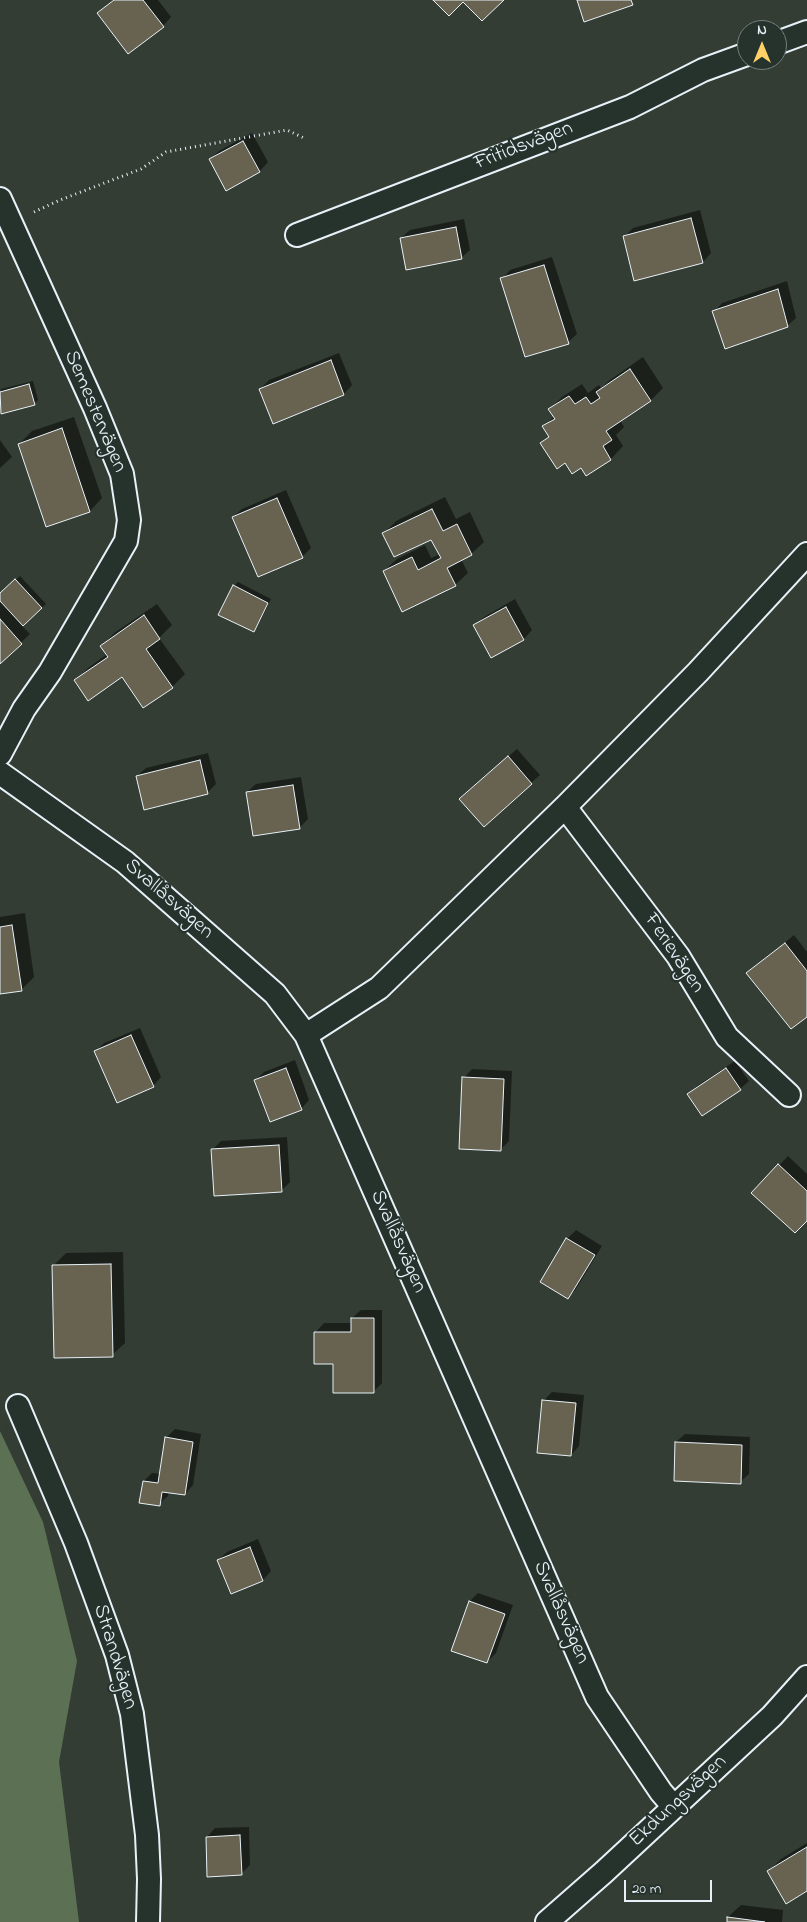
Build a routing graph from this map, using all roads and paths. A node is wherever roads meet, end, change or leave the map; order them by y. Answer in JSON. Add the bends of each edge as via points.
{"nodes":[{"id":1,"x":807,"y":32,"type":"edge"},
{"id":2,"x":787,"y":39,"type":"edge"},
{"id":3,"x":737,"y":58,"type":"edge"},
{"id":4,"x":304,"y":138,"type":"dead end"},
{"id":5,"x":0,"y":199,"type":"edge"},
{"id":6,"x":10,"y":224,"type":"junction"},
{"id":7,"x":297,"y":235,"type":"dead end"},
{"id":8,"x":807,"y":554,"type":"edge"},
{"id":9,"x":0,"y":754,"type":"edge"},
{"id":10,"x":0,"y":773,"type":"edge"},
{"id":11,"x":565,"y":807,"type":"junction"},
{"id":12,"x":306,"y":1035,"type":"junction"},
{"id":13,"x":789,"y":1095,"type":"dead end"},
{"id":14,"x":18,"y":1406,"type":"dead end"},
{"id":15,"x":807,"y":1677,"type":"edge"},
{"id":16,"x":674,"y":1807,"type":"junction"},
{"id":17,"x":148,"y":1922,"type":"edge"},
{"id":18,"x":547,"y":1922,"type":"edge"}],
"edges":[{"from":1,"to":2,"type":"street"},
{"from":3,"to":7,"type":"street","name":"Fritidsvägen","via":[[703,70],[630,107]]},
{"from":4,"to":6,"type":"path","via":[[287,130],[166,152],[141,169],[60,200]]},
{"from":5,"to":6,"type":"street","name":"Semestervägen"},
{"from":6,"to":9,"type":"street","name":"Semestervägen","via":[[122,474],[129,520],[126,541]]},
{"from":8,"to":11,"type":"street","via":[[698,672]]},
{"from":10,"to":12,"type":"street","name":"Svallåsvägen","via":[[125,862],[275,994]]},
{"from":11,"to":12,"type":"street","via":[[379,988]]},
{"from":11,"to":13,"type":"street","name":"Ferievägen","via":[[678,956],[727,1037]]},
{"from":12,"to":16,"type":"street","name":"Svallåsvägen","via":[[597,1697]]},
{"from":14,"to":17,"type":"street","name":"Strandvägen","via":[[76,1543],[116,1655],[132,1714],[147,1835]]},
{"from":15,"to":16,"type":"street","name":"Ekdungsvägen","via":[[772,1716]]},
{"from":16,"to":18,"type":"street","name":"Ekdungsvägen"}]}
